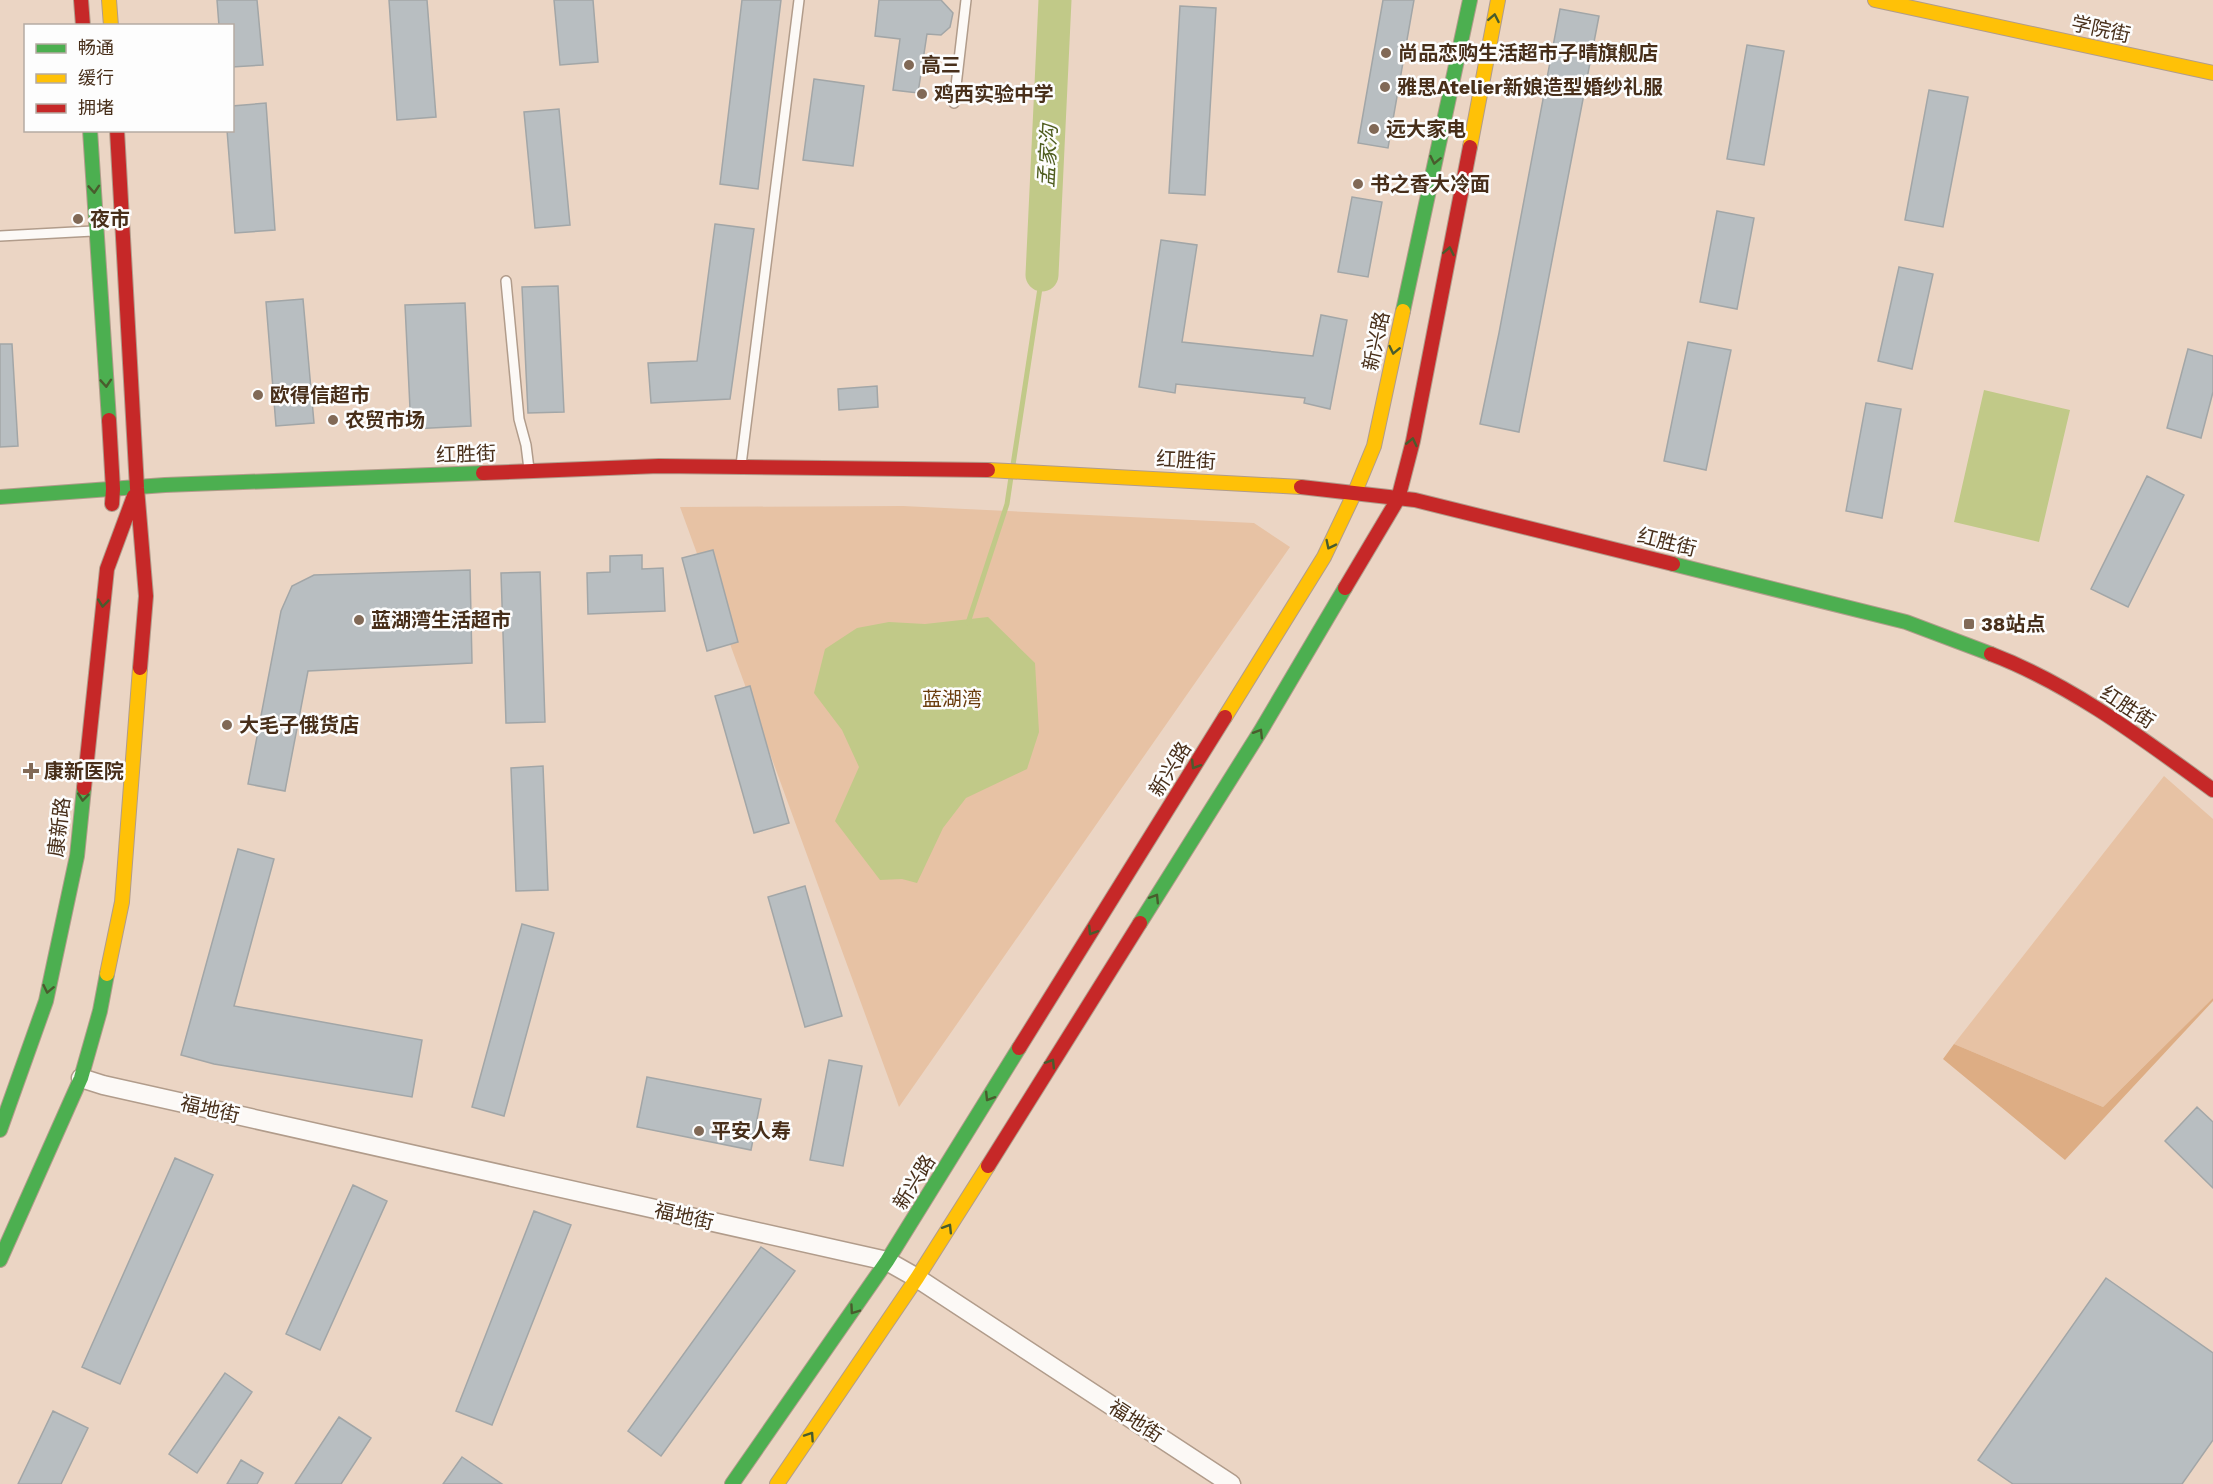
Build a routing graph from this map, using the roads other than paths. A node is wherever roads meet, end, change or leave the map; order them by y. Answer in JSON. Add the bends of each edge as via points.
{"nodes":[{"id":1,"x":81,"y":0,"type":"edge"},
{"id":2,"x":110,"y":0,"type":"edge"},
{"id":3,"x":799,"y":0,"type":"edge"},
{"id":4,"x":966,"y":0,"type":"edge"},
{"id":5,"x":1470,"y":0,"type":"edge"},
{"id":6,"x":1498,"y":0,"type":"edge"},
{"id":7,"x":1875,"y":0,"type":"edge"},
{"id":8,"x":83,"y":24,"type":"edge"},
{"id":9,"x":111,"y":24,"type":"edge"},
{"id":10,"x":2213,"y":73,"type":"edge"},
{"id":11,"x":954,"y":103,"type":"dead end"},
{"id":12,"x":90,"y":132,"type":"edge"},
{"id":13,"x":117,"y":132,"type":"edge"},
{"id":14,"x":96,"y":231,"type":"junction"},
{"id":15,"x":0,"y":236,"type":"edge"},
{"id":16,"x":506,"y":281,"type":"dead end"},
{"id":17,"x":741,"y":467,"type":"junction"},
{"id":18,"x":529,"y":471,"type":"junction"},
{"id":19,"x":137,"y":488,"type":"junction"},
{"id":20,"x":113,"y":489,"type":"junction"},
{"id":21,"x":1355,"y":492,"type":"junction"},
{"id":22,"x":0,"y":497,"type":"edge"},
{"id":23,"x":1398,"y":499,"type":"junction"},
{"id":24,"x":107,"y":569,"type":"junction"},
{"id":25,"x":2213,"y":790,"type":"edge"},
{"id":26,"x":81,"y":1078,"type":"junction"},
{"id":27,"x":0,"y":1130,"type":"edge"},
{"id":28,"x":0,"y":1260,"type":"edge"},
{"id":29,"x":887,"y":1262,"type":"junction"},
{"id":30,"x":916,"y":1278,"type":"junction"},
{"id":31,"x":732,"y":1484,"type":"edge"},
{"id":32,"x":777,"y":1484,"type":"edge"},
{"id":33,"x":1231,"y":1484,"type":"edge"}],
"edges":[{"from":1,"to":8,"type":"main road"},
{"from":2,"to":9,"type":"main road"},
{"from":3,"to":17,"type":"lane"},
{"from":4,"to":11,"type":"lane"},
{"from":5,"to":21,"type":"main road","name":"新兴路","one_way":true,"via":[[1374,446]]},
{"from":23,"to":6,"type":"main road","one_way":true,"via":[[1413,441]]},
{"from":7,"to":10,"type":"main road","name":"学院街"},
{"from":12,"to":14,"type":"main road","one_way":true},
{"from":13,"to":19,"type":"main road"},
{"from":14,"to":15,"type":"lane"},
{"from":14,"to":20,"type":"main road","one_way":true},
{"from":16,"to":18,"type":"lane","via":[[519,419]]},
{"from":17,"to":18,"type":"main road","name":"红胜街"},
{"from":17,"to":21,"type":"main road","name":"红胜街","via":[[1068,473]]},
{"from":18,"to":19,"type":"main road","name":"红胜街"},
{"from":19,"to":20,"type":"main road","name":"红胜街"},
{"from":19,"to":24,"type":"main road","name":"康新路"},
{"from":19,"to":26,"type":"main road","via":[[146,596],[122,902],[100,1011]]},
{"from":20,"to":22,"type":"main road","name":"红胜街"},
{"from":20,"to":24,"type":"main road"},
{"from":21,"to":23,"type":"main road","name":"红胜街"},
{"from":21,"to":29,"type":"main road","name":"新兴路","one_way":true,"via":[[1324,557]]},
{"from":23,"to":25,"type":"main road","name":"红胜街","via":[[1906,621],[2011,662],[2114,718]]},
{"from":30,"to":23,"type":"main road","one_way":true,"via":[[1260,732]]},
{"from":24,"to":27,"type":"main road","name":"康新路","one_way":true,"via":[[76,856],[46,1000]]},
{"from":26,"to":28,"type":"main road"},
{"from":26,"to":29,"type":"street","name":"福地街"},
{"from":29,"to":30,"type":"street","name":"福地街"},
{"from":29,"to":31,"type":"main road","name":"新兴路","one_way":true},
{"from":32,"to":30,"type":"main road","one_way":true},
{"from":30,"to":33,"type":"street","name":"福地街"}]}
